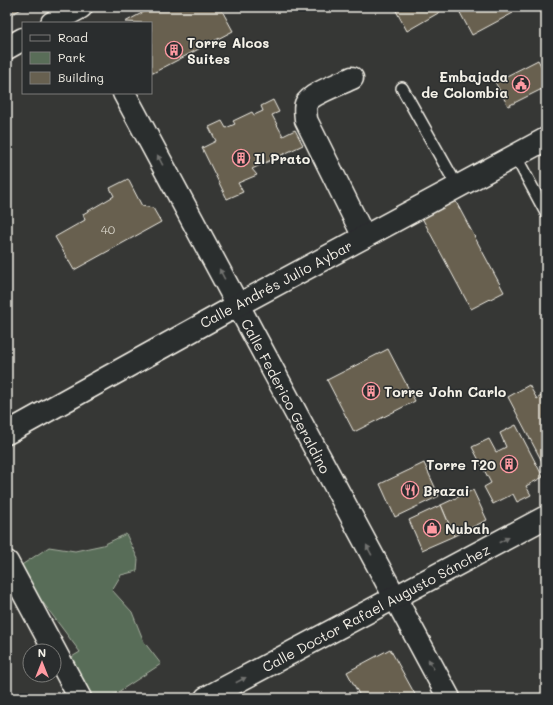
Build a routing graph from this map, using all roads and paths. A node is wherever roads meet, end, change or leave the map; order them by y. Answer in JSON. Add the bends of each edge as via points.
{"nodes":[{"id":1,"x":81,"y":11,"type":"edge"},
{"id":2,"x":54,"y":22,"type":"edge"},
{"id":3,"x":22,"y":40,"type":"edge"},
{"id":4,"x":7,"y":48,"type":"edge"},
{"id":5,"x":352,"y":78,"type":"dead end"},
{"id":6,"x":402,"y":88,"type":"dead end"},
{"id":7,"x":125,"y":94,"type":"edge"},
{"id":8,"x":546,"y":138,"type":"edge"},
{"id":9,"x":515,"y":155,"type":"junction"},
{"id":10,"x":457,"y":186,"type":"junction"},
{"id":11,"x":546,"y":213,"type":"edge"},
{"id":12,"x":364,"y":236,"type":"junction"},
{"id":13,"x":238,"y":304,"type":"junction"},
{"id":14,"x":7,"y":433,"type":"edge"},
{"id":15,"x":546,"y":518,"type":"edge"},
{"id":16,"x":7,"y":562,"type":"edge"},
{"id":17,"x":394,"y":598,"type":"junction"},
{"id":18,"x":80,"y":698,"type":"edge"},
{"id":19,"x":206,"y":698,"type":"edge"},
{"id":20,"x":449,"y":698,"type":"edge"}],
"edges":[{"from":1,"to":2,"type":"street"},
{"from":3,"to":4,"type":"street"},
{"from":5,"to":12,"type":"street","via":[[313,96],[306,103],[305,111],[306,120]]},
{"from":6,"to":10,"type":"lane"},
{"from":13,"to":7,"type":"street","name":"Calle Federico Geraldino","one_way":true},
{"from":8,"to":9,"type":"street","name":"Calle Andrés Julio Aybar"},
{"from":9,"to":10,"type":"street","name":"Calle Andrés Julio Aybar"},
{"from":9,"to":11,"type":"lane"},
{"from":10,"to":12,"type":"street","name":"Calle Andrés Julio Aybar"},
{"from":12,"to":13,"type":"street","name":"Calle Andrés Julio Aybar"},
{"from":13,"to":14,"type":"street","name":"Calle Andrés Julio Aybar"},
{"from":17,"to":13,"type":"street","name":"Calle Federico Geraldino","one_way":true},
{"from":17,"to":15,"type":"street","name":"Calle Doctor Rafael Augusto Sánchez","one_way":true},
{"from":16,"to":18,"type":"street"},
{"from":19,"to":17,"type":"street","name":"Calle Doctor Rafael Augusto Sánchez","one_way":true},
{"from":20,"to":17,"type":"street","name":"Calle Federico Geraldino","one_way":true}]}
